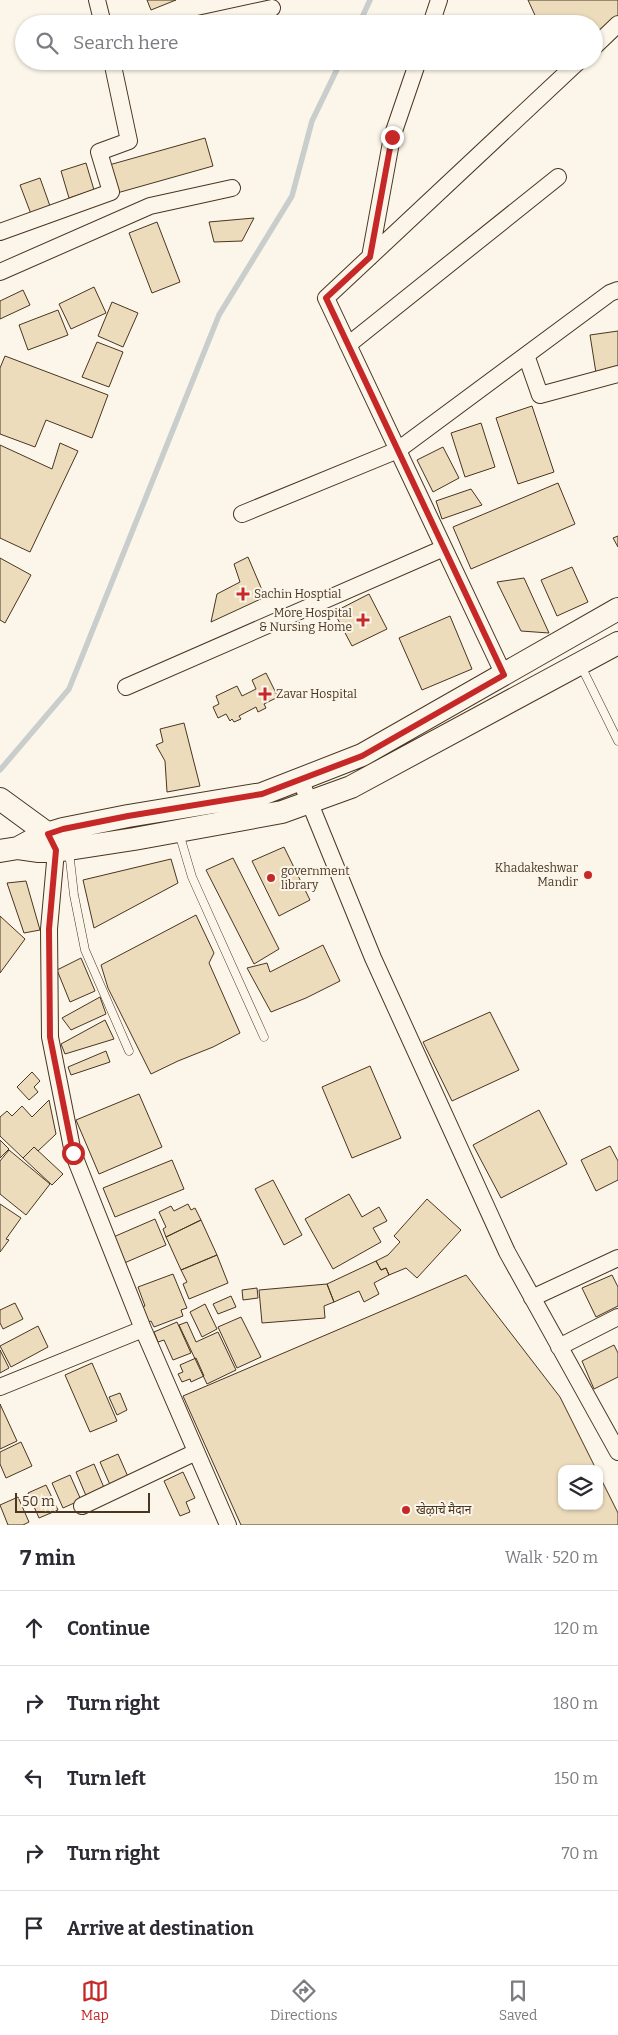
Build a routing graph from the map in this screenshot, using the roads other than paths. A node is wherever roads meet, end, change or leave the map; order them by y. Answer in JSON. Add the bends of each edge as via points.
{"nodes":[{"id":1,"x":97,"y":0,"type":"edge"},
{"id":2,"x":439,"y":0,"type":"edge"},
{"id":3,"x":272,"y":8,"type":"dead end"},
{"id":4,"x":101,"y":15,"type":"edge"},
{"id":5,"x":240,"y":15,"type":"edge"},
{"id":6,"x":434,"y":15,"type":"edge"},
{"id":7,"x":618,"y":24,"type":"edge"},
{"id":8,"x":603,"y":38,"type":"edge"},
{"id":9,"x":114,"y":70,"type":"edge"},
{"id":10,"x":415,"y":70,"type":"edge"},
{"id":11,"x":569,"y":70,"type":"edge"},
{"id":12,"x":558,"y":177,"type":"dead end"},
{"id":13,"x":232,"y":188,"type":"dead end"},
{"id":14,"x":0,"y":232,"type":"edge"},
{"id":15,"x":370,"y":257,"type":"junction"},
{"id":16,"x":0,"y":272,"type":"edge"},
{"id":17,"x":618,"y":290,"type":"edge"},
{"id":18,"x":348,"y":345,"type":"junction"},
{"id":19,"x":526,"y":355,"type":"junction"},
{"id":20,"x":618,"y":374,"type":"edge"},
{"id":21,"x":398,"y":450,"type":"junction"},
{"id":22,"x":242,"y":514,"type":"dead end"},
{"id":23,"x":444,"y":548,"type":"junction"},
{"id":24,"x":618,"y":609,"type":"edge"},
{"id":25,"x":618,"y":644,"type":"edge"},
{"id":26,"x":580,"y":664,"type":"junction"},
{"id":27,"x":504,"y":675,"type":"junction"},
{"id":28,"x":126,"y":687,"type":"dead end"},
{"id":29,"x":618,"y":741,"type":"edge"},
{"id":30,"x":300,"y":780,"type":"junction"},
{"id":31,"x":0,"y":799,"type":"edge"},
{"id":32,"x":309,"y":802,"type":"junction"},
{"id":33,"x":178,"y":831,"type":"junction"},
{"id":34,"x":57,"y":844,"type":"junction"},
{"id":35,"x":9,"y":850,"type":"edge"},
{"id":36,"x":264,"y":1037,"type":"dead end"},
{"id":37,"x":129,"y":1051,"type":"dead end"},
{"id":38,"x":618,"y":1258,"type":"edge"},
{"id":39,"x":532,"y":1298,"type":"junction"},
{"id":40,"x":618,"y":1316,"type":"edge"},
{"id":41,"x":143,"y":1329,"type":"junction"},
{"id":42,"x":559,"y":1347,"type":"junction"},
{"id":43,"x":0,"y":1386,"type":"edge"},
{"id":44,"x":196,"y":1452,"type":"junction"},
{"id":45,"x":618,"y":1452,"type":"edge"},
{"id":46,"x":82,"y":1506,"type":"dead end"},
{"id":47,"x":228,"y":1525,"type":"edge"}],
"edges":[{"from":1,"to":4,"type":"street"},
{"from":2,"to":6,"type":"street"},
{"from":3,"to":5,"type":"street"},
{"from":7,"to":8,"type":"street"},
{"from":9,"to":14,"type":"street","via":[[129,141],[99,152],[111,192]]},
{"from":10,"to":15,"type":"street","via":[[392,137]]},
{"from":11,"to":15,"type":"street"},
{"from":12,"to":18,"type":"street"},
{"from":13,"to":16,"type":"street","via":[[150,206]]},
{"from":15,"to":18,"type":"street","via":[[326,298]]},
{"from":17,"to":19,"type":"street"},
{"from":18,"to":21,"type":"street"},
{"from":19,"to":20,"type":"street","via":[[540,396]]},
{"from":19,"to":21,"type":"street"},
{"from":21,"to":22,"type":"street"},
{"from":21,"to":23,"type":"street"},
{"from":23,"to":27,"type":"street"},
{"from":23,"to":28,"type":"street"},
{"from":24,"to":27,"type":"street"},
{"from":25,"to":26,"type":"street"},
{"from":26,"to":29,"type":"lane"},
{"from":26,"to":32,"type":"street","via":[[351,787]]},
{"from":27,"to":30,"type":"street","via":[[362,756]]},
{"from":30,"to":32,"type":"street"},
{"from":30,"to":34,"type":"street","via":[[262,794],[63,829]]},
{"from":31,"to":34,"type":"street"},
{"from":32,"to":33,"type":"street","via":[[282,812]]},
{"from":32,"to":39,"type":"street","via":[[373,958],[507,1252]]},
{"from":33,"to":34,"type":"street"},
{"from":33,"to":36,"type":"lane","via":[[192,877]]},
{"from":34,"to":35,"type":"street","via":[[40,851]]},
{"from":34,"to":37,"type":"lane","via":[[74,895],[85,950]]},
{"from":34,"to":41,"type":"street","via":[[49,929],[50,1037],[73,1153]]},
{"from":38,"to":39,"type":"street"},
{"from":39,"to":42,"type":"street"},
{"from":40,"to":42,"type":"street"},
{"from":41,"to":43,"type":"street"},
{"from":41,"to":44,"type":"street"},
{"from":42,"to":45,"type":"street"},
{"from":44,"to":46,"type":"street"},
{"from":44,"to":47,"type":"street"}]}
